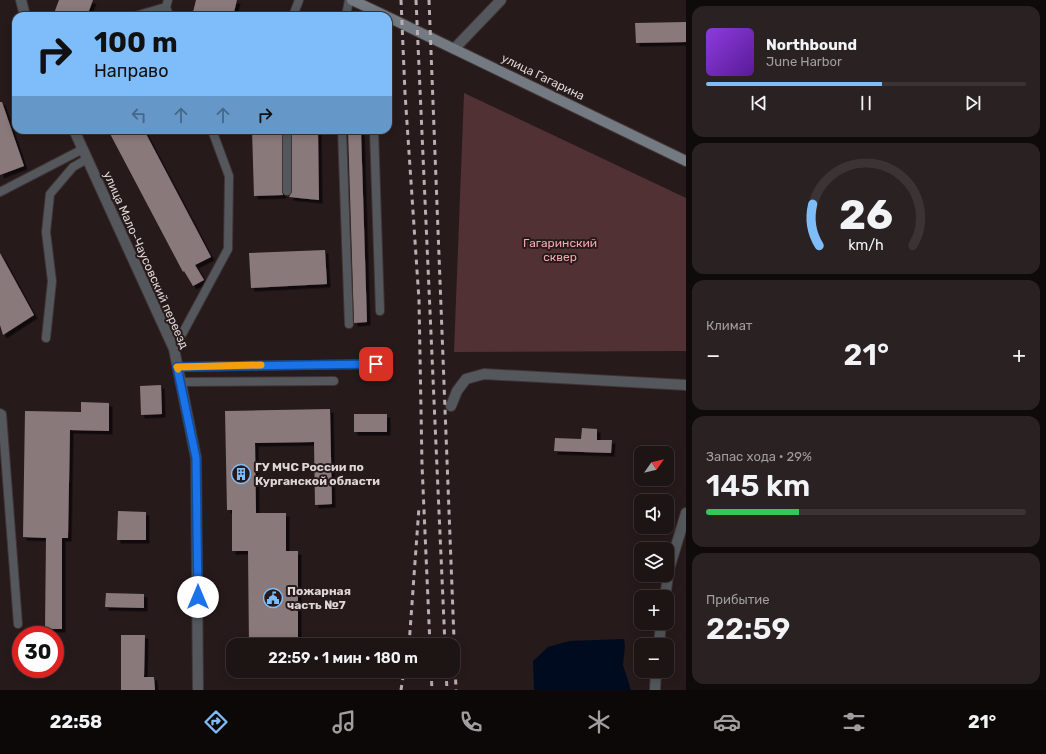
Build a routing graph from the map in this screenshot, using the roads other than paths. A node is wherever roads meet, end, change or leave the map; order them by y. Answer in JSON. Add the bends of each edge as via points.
{"nodes":[{"id":1,"x":20,"y":0,"type":"edge"},
{"id":2,"x":299,"y":0,"type":"edge"},
{"id":3,"x":350,"y":0,"type":"edge"},
{"id":4,"x":501,"y":0,"type":"edge"},
{"id":5,"x":167,"y":3,"type":"edge"},
{"id":6,"x":24,"y":12,"type":"edge"},
{"id":7,"x":145,"y":12,"type":"edge"},
{"id":8,"x":294,"y":12,"type":"edge"},
{"id":9,"x":347,"y":12,"type":"edge"},
{"id":10,"x":376,"y":12,"type":"edge"},
{"id":11,"x":392,"y":20,"type":"edge"},
{"id":12,"x":454,"y":49,"type":"junction"},
{"id":13,"x":76,"y":134,"type":"edge"},
{"id":14,"x":213,"y":134,"type":"edge"},
{"id":15,"x":287,"y":134,"type":"edge"},
{"id":16,"x":342,"y":134,"type":"edge"},
{"id":17,"x":374,"y":134,"type":"edge"},
{"id":18,"x":85,"y":154,"type":"junction"},
{"id":19,"x":686,"y":161,"type":"edge"},
{"id":20,"x":0,"y":192,"type":"edge"},
{"id":21,"x":287,"y":192,"type":"dead end"},
{"id":22,"x":380,"y":311,"type":"dead end"},
{"id":23,"x":349,"y":324,"type":"dead end"},
{"id":24,"x":46,"y":338,"type":"dead end"},
{"id":25,"x":174,"y":349,"type":"junction"},
{"id":26,"x":376,"y":364,"type":"dead end"},
{"id":27,"x":177,"y":367,"type":"junction"},
{"id":28,"x":334,"y":380,"type":"dead end"},
{"id":29,"x":181,"y":382,"type":"junction"},
{"id":30,"x":686,"y":385,"type":"edge"},
{"id":31,"x":451,"y":406,"type":"dead end"},
{"id":32,"x":0,"y":413,"type":"edge"},
{"id":33,"x":686,"y":513,"type":"edge"},
{"id":34,"x":666,"y":590,"type":"edge"},
{"id":35,"x":18,"y":624,"type":"dead end"},
{"id":36,"x":656,"y":678,"type":"edge"},
{"id":37,"x":198,"y":690,"type":"edge"},
{"id":38,"x":655,"y":690,"type":"edge"}],
"edges":[{"from":1,"to":6,"type":"street"},
{"from":2,"to":8,"type":"lane"},
{"from":3,"to":9,"type":"lane"},
{"from":3,"to":10,"type":"main road","name":"улица Гагарина"},
{"from":4,"to":12,"type":"street"},
{"from":5,"to":7,"type":"lane"},
{"from":11,"to":12,"type":"main road","name":"улица Гагарина"},
{"from":12,"to":19,"type":"main road","name":"улица Гагарина"},
{"from":13,"to":18,"type":"street","name":"улица Мало-Чаусовский переезд"},
{"from":14,"to":25,"type":"lane","via":[[229,176],[228,249]]},
{"from":15,"to":21,"type":"lane"},
{"from":16,"to":23,"type":"lane"},
{"from":17,"to":22,"type":"lane"},
{"from":18,"to":20,"type":"lane"},
{"from":18,"to":24,"type":"lane","via":[[50,194],[46,232],[52,281]]},
{"from":18,"to":25,"type":"street","name":"улица Мало-Чаусовский переезд"},
{"from":25,"to":27,"type":"street","name":"улица Мало-Чаусовский переезд"},
{"from":26,"to":27,"type":"lane"},
{"from":27,"to":29,"type":"street","name":"улица Мало-Чаусовский переезд"},
{"from":28,"to":29,"type":"lane"},
{"from":29,"to":37,"type":"street","name":"улица Мало-Чаусовский переезд","via":[[196,458]]},
{"from":30,"to":31,"type":"street","via":[[484,374],[466,378]]},
{"from":32,"to":35,"type":"lane"},
{"from":33,"to":34,"type":"street","via":[[669,570]]},
{"from":36,"to":38,"type":"street"}]}
